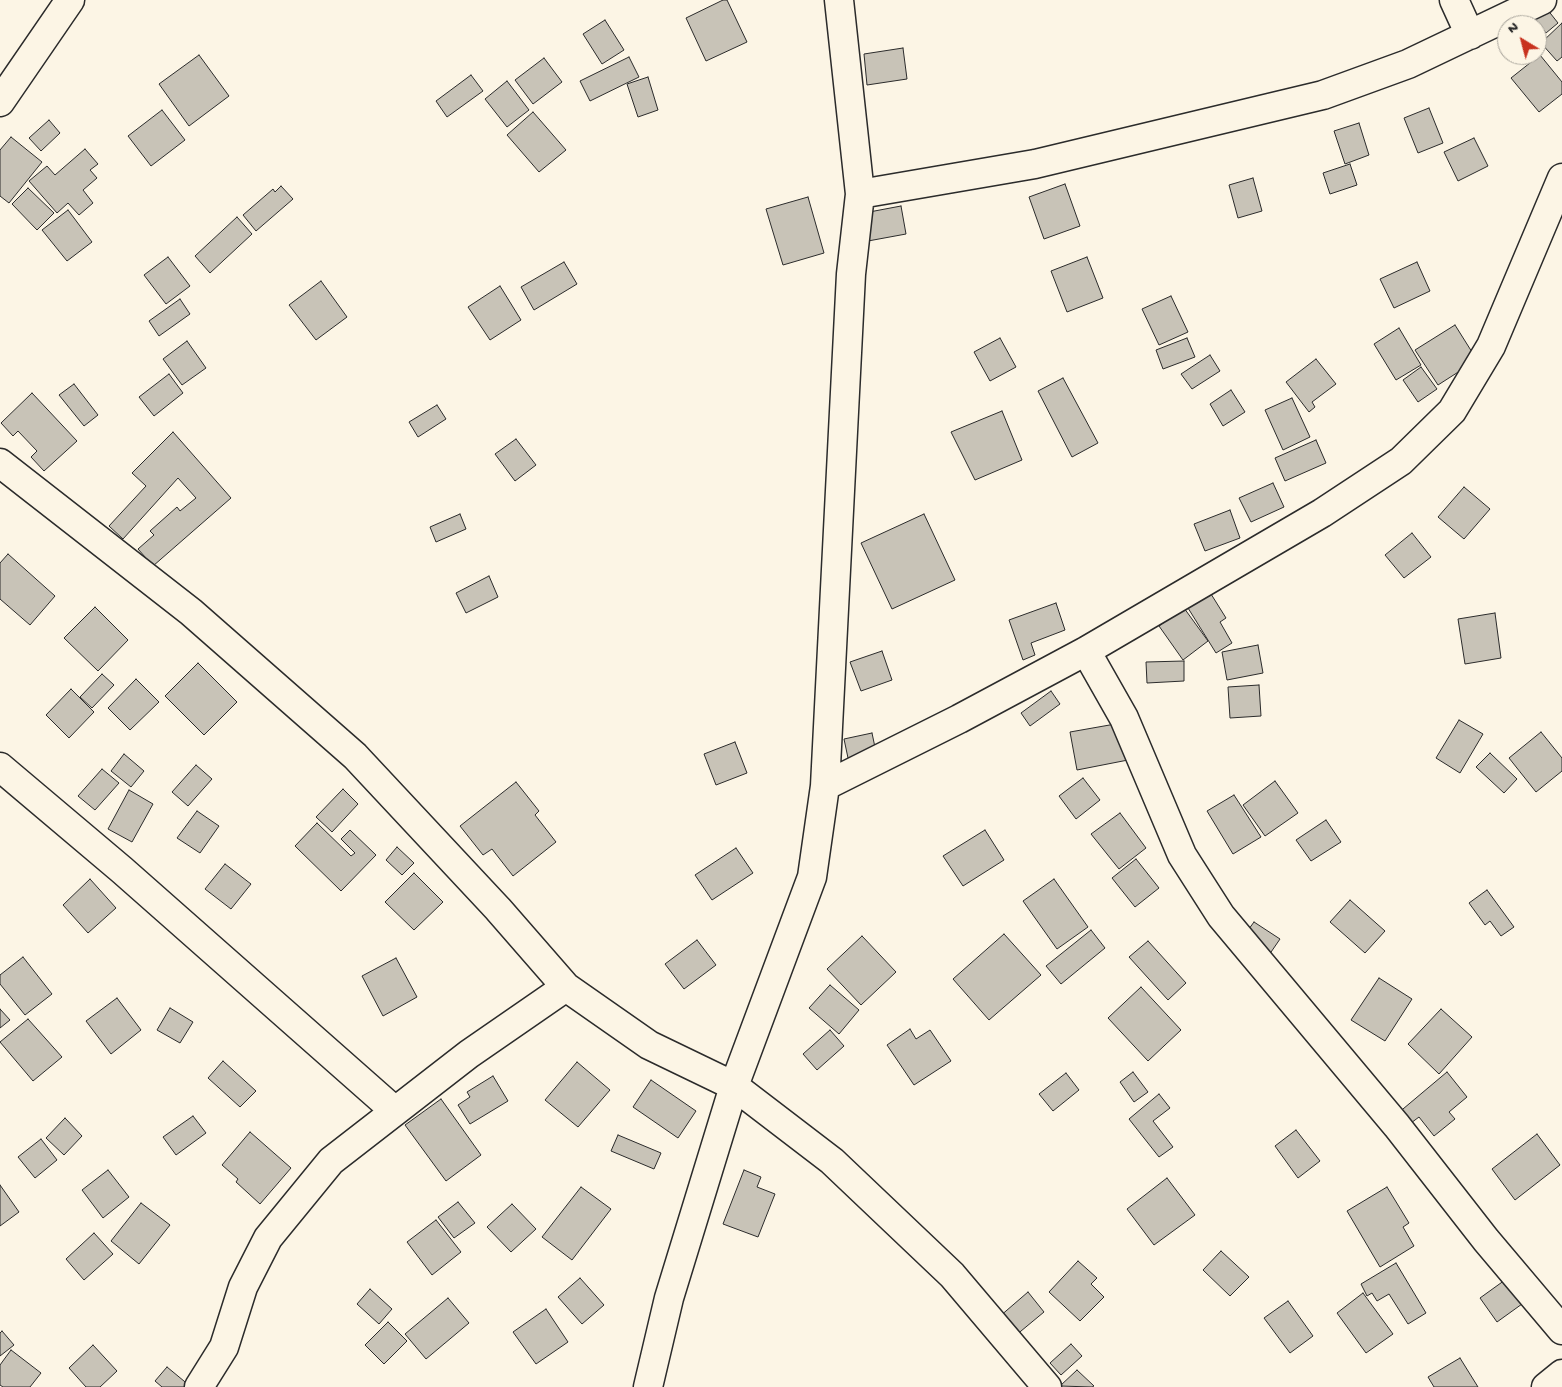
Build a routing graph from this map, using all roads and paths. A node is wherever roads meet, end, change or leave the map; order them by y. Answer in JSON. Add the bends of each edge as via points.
{"nodes":[{"id":1,"x":70,"y":0,"type":"edge"},
{"id":2,"x":839,"y":0,"type":"edge"},
{"id":3,"x":1454,"y":0,"type":"edge"},
{"id":4,"x":1542,"y":0,"type":"edge"},
{"id":5,"x":1470,"y":35,"type":"junction"},
{"id":6,"x":0,"y":102,"type":"edge"},
{"id":7,"x":1562,"y":178,"type":"edge"},
{"id":8,"x":860,"y":194,"type":"junction"},
{"id":9,"x":0,"y":463,"type":"edge"},
{"id":10,"x":1086,"y":651,"type":"junction"},
{"id":11,"x":0,"y":767,"type":"edge"},
{"id":12,"x":825,"y":786,"type":"junction"},
{"id":13,"x":566,"y":987,"type":"junction"},
{"id":14,"x":734,"y":1086,"type":"junction"},
{"id":15,"x":395,"y":1111,"type":"junction"},
{"id":16,"x":1562,"y":1330,"type":"edge"},
{"id":17,"x":1562,"y":1374,"type":"edge"},
{"id":18,"x":199,"y":1387,"type":"edge"},
{"id":19,"x":648,"y":1387,"type":"edge"},
{"id":20,"x":1047,"y":1387,"type":"edge"},
{"id":21,"x":1546,"y":1387,"type":"edge"}],
"edges":[{"from":1,"to":6,"type":"street"},
{"from":2,"to":8,"type":"street"},
{"from":3,"to":5,"type":"street"},
{"from":4,"to":5,"type":"street"},
{"from":5,"to":8,"type":"street","via":[[1408,64],[1323,95],[1035,164]]},
{"from":7,"to":10,"type":"street","via":[[1491,346],[1446,417],[1401,461],[1322,513]]},
{"from":8,"to":12,"type":"street","via":[[850,274]]},
{"from":9,"to":13,"type":"street","via":[[191,612],[355,756]]},
{"from":10,"to":12,"type":"street"},
{"from":10,"to":16,"type":"street","via":[[1124,718],[1182,855],[1221,916]]},
{"from":11,"to":15,"type":"street"},
{"from":12,"to":14,"type":"street","via":[[812,877]]},
{"from":13,"to":14,"type":"street","via":[[650,1045]]},
{"from":13,"to":15,"type":"street","via":[[469,1054]]},
{"from":14,"to":19,"type":"street","via":[[669,1298]]},
{"from":14,"to":20,"type":"street","via":[[832,1161],[952,1275]]},
{"from":15,"to":18,"type":"street","via":[[331,1161],[268,1238],[243,1287],[224,1346]]},
{"from":17,"to":21,"type":"street"}]}
